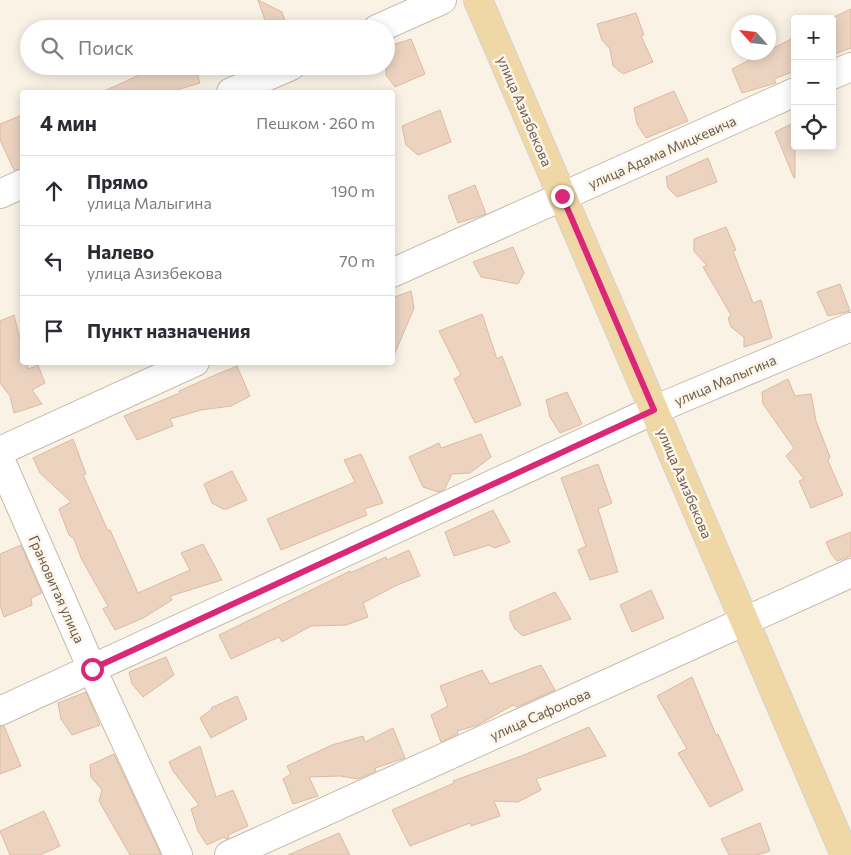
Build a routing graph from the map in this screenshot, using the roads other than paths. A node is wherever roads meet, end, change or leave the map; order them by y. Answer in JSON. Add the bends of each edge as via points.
{"nodes":[{"id":1,"x":442,"y":0,"type":"edge"},
{"id":2,"x":478,"y":0,"type":"edge"},
{"id":3,"x":395,"y":21,"type":"edge"},
{"id":4,"x":851,"y":67,"type":"edge"},
{"id":5,"x":836,"y":73,"type":"edge"},
{"id":6,"x":270,"y":75,"type":"edge"},
{"id":7,"x":236,"y":90,"type":"edge"},
{"id":8,"x":791,"y":94,"type":"edge"},
{"id":9,"x":20,"y":185,"type":"edge"},
{"id":10,"x":0,"y":194,"type":"edge"},
{"id":11,"x":562,"y":196,"type":"junction"},
{"id":12,"x":395,"y":272,"type":"edge"},
{"id":13,"x":851,"y":327,"type":"edge"},
{"id":14,"x":188,"y":365,"type":"edge"},
{"id":15,"x":654,"y":410,"type":"junction"},
{"id":16,"x":0,"y":451,"type":"edge"},
{"id":17,"x":0,"y":459,"type":"edge"},
{"id":18,"x":851,"y":573,"type":"edge"},
{"id":19,"x":744,"y":621,"type":"junction"},
{"id":20,"x":92,"y":669,"type":"junction"},
{"id":21,"x":0,"y":711,"type":"edge"},
{"id":22,"x":843,"y":852,"type":"edge"},
{"id":23,"x":178,"y":855,"type":"edge"},
{"id":24,"x":229,"y":855,"type":"edge"}],
"edges":[{"from":1,"to":3,"type":"street"},
{"from":2,"to":11,"type":"main road","name":"улица Азизбекова"},
{"from":4,"to":5,"type":"street"},
{"from":6,"to":7,"type":"street"},
{"from":8,"to":11,"type":"street","name":"улица Адама Мицкевича"},
{"from":9,"to":10,"type":"street"},
{"from":11,"to":12,"type":"street","name":"улица Адама Мицкевича"},
{"from":11,"to":15,"type":"main road","name":"улица Азизбекова"},
{"from":13,"to":15,"type":"street","name":"улица Малыгина"},
{"from":14,"to":16,"type":"street"},
{"from":15,"to":19,"type":"main road","name":"улица Азизбекова"},
{"from":15,"to":20,"type":"street","name":"улица Малыгина"},
{"from":17,"to":20,"type":"street","name":"Грановитая улица"},
{"from":18,"to":19,"type":"street","name":"улица Сафонова"},
{"from":19,"to":22,"type":"main road","name":"улица Азизбекова"},
{"from":19,"to":24,"type":"street","name":"улица Сафонова"},
{"from":20,"to":21,"type":"street","name":"улица Малыгина"},
{"from":20,"to":23,"type":"street","name":"Грановитая улица"}]}
